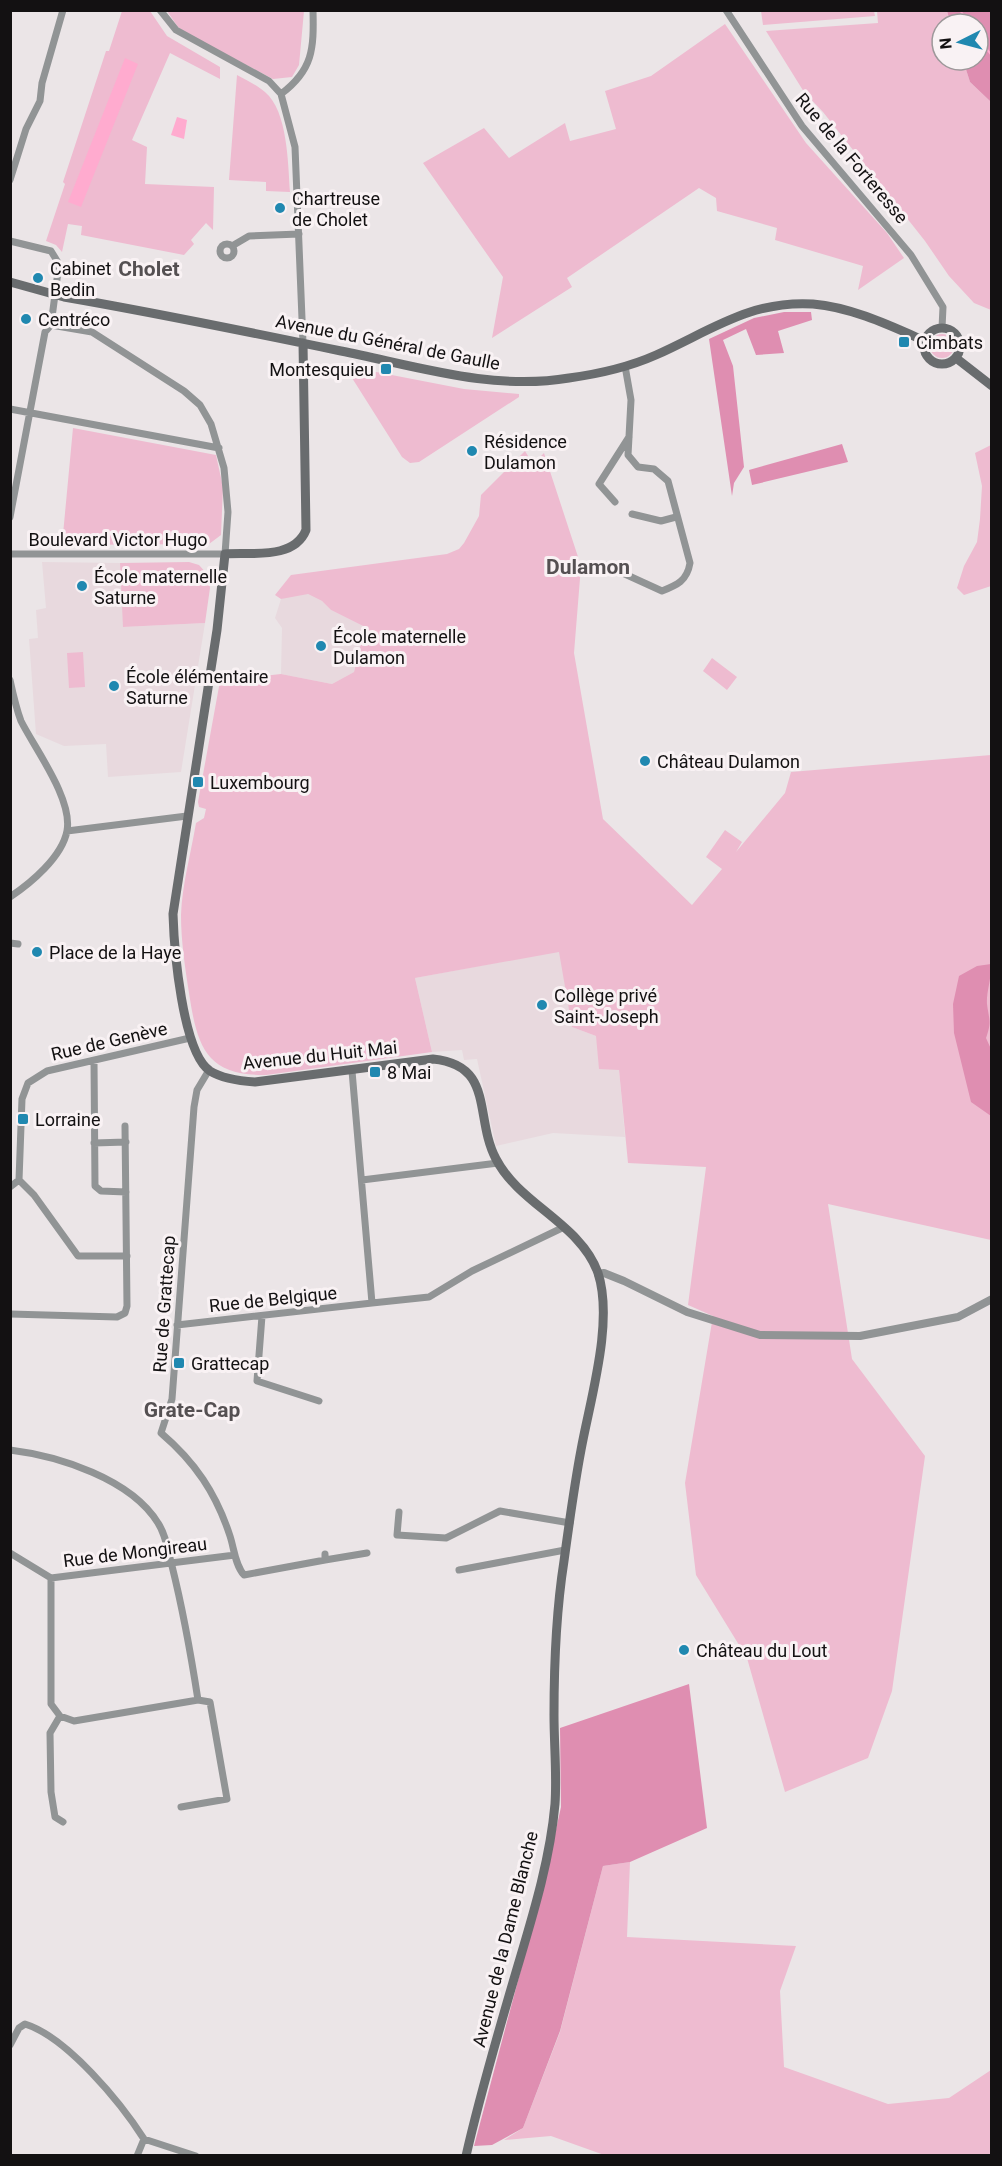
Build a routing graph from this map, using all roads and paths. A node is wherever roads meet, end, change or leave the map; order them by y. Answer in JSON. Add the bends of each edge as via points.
{"nodes":[{"id":1,"x":63,"y":10,"type":"edge"},
{"id":2,"x":160,"y":10,"type":"edge"},
{"id":3,"x":312,"y":10,"type":"edge"},
{"id":4,"x":726,"y":10,"type":"edge"},
{"id":5,"x":281,"y":94,"type":"junction"},
{"id":6,"x":10,"y":180,"type":"edge"},
{"id":7,"x":299,"y":234,"type":"junction"},
{"id":8,"x":10,"y":242,"type":"edge"},
{"id":9,"x":232,"y":246,"type":"dead end"},
{"id":10,"x":10,"y":282,"type":"edge"},
{"id":11,"x":56,"y":295,"type":"junction"},
{"id":12,"x":51,"y":325,"type":"junction"},
{"id":13,"x":942,"y":328,"type":"junction"},
{"id":14,"x":925,"y":341,"type":"junction"},
{"id":15,"x":303,"y":343,"type":"junction"},
{"id":16,"x":956,"y":358,"type":"junction"},
{"id":17,"x":625,"y":366,"type":"junction"},
{"id":18,"x":992,"y":386,"type":"edge"},
{"id":19,"x":10,"y":409,"type":"edge"},
{"id":20,"x":28,"y":412,"type":"junction"},
{"id":21,"x":630,"y":435,"type":"junction"},
{"id":22,"x":219,"y":448,"type":"junction"},
{"id":23,"x":615,"y":502,"type":"dead end"},
{"id":24,"x":632,"y":514,"type":"dead end"},
{"id":25,"x":10,"y":517,"type":"edge"},
{"id":26,"x":676,"y":517,"type":"junction"},
{"id":27,"x":10,"y":554,"type":"edge"},
{"id":28,"x":225,"y":554,"type":"junction"},
{"id":29,"x":605,"y":565,"type":"dead end"},
{"id":30,"x":10,"y":680,"type":"edge"},
{"id":31,"x":19,"y":715,"type":"junction"},
{"id":32,"x":10,"y":719,"type":"edge"},
{"id":33,"x":187,"y":816,"type":"junction"},
{"id":34,"x":67,"y":831,"type":"junction"},
{"id":35,"x":10,"y":897,"type":"edge"},
{"id":36,"x":190,"y":1038,"type":"junction"},
{"id":37,"x":94,"y":1060,"type":"junction"},
{"id":38,"x":209,"y":1070,"type":"junction"},
{"id":39,"x":352,"y":1071,"type":"junction"},
{"id":40,"x":125,"y":1126,"type":"dead end"},
{"id":41,"x":126,"y":1142,"type":"junction"},
{"id":42,"x":94,"y":1143,"type":"junction"},
{"id":43,"x":498,"y":1163,"type":"junction"},
{"id":44,"x":19,"y":1180,"type":"junction"},
{"id":45,"x":362,"y":1180,"type":"junction"},
{"id":46,"x":10,"y":1187,"type":"edge"},
{"id":47,"x":126,"y":1192,"type":"junction"},
{"id":48,"x":562,"y":1228,"type":"junction"},
{"id":49,"x":127,"y":1256,"type":"junction"},
{"id":50,"x":598,"y":1275,"type":"junction"},
{"id":51,"x":992,"y":1299,"type":"edge"},
{"id":52,"x":372,"y":1303,"type":"junction"},
{"id":53,"x":10,"y":1314,"type":"edge"},
{"id":54,"x":262,"y":1316,"type":"junction"},
{"id":55,"x":177,"y":1325,"type":"junction"},
{"id":56,"x":319,"y":1401,"type":"dead end"},
{"id":57,"x":10,"y":1450,"type":"edge"},
{"id":58,"x":399,"y":1512,"type":"dead end"},
{"id":59,"x":570,"y":1523,"type":"junction"},
{"id":60,"x":566,"y":1549,"type":"junction"},
{"id":61,"x":10,"y":1552,"type":"edge"},
{"id":62,"x":367,"y":1553,"type":"dead end"},
{"id":63,"x":235,"y":1555,"type":"junction"},
{"id":64,"x":171,"y":1563,"type":"junction"},
{"id":65,"x":459,"y":1570,"type":"dead end"},
{"id":66,"x":51,"y":1578,"type":"junction"},
{"id":67,"x":198,"y":1700,"type":"junction"},
{"id":68,"x":60,"y":1716,"type":"junction"},
{"id":69,"x":181,"y":1806,"type":"dead end"},
{"id":70,"x":63,"y":1822,"type":"dead end"},
{"id":71,"x":10,"y":2045,"type":"edge"},
{"id":72,"x":144,"y":2139,"type":"junction"},
{"id":73,"x":137,"y":2156,"type":"edge"},
{"id":74,"x":196,"y":2156,"type":"edge"},
{"id":75,"x":466,"y":2156,"type":"edge"}],
"edges":[{"from":1,"to":6,"type":"street","via":[[40,101],[26,129]]},
{"from":2,"to":5,"type":"street","via":[[176,30],[269,81]]},
{"from":3,"to":5,"type":"street","via":[[313,36],[305,72]]},
{"from":4,"to":13,"type":"street","name":"Rue de la Forteresse","via":[[802,126],[911,255],[943,307]]},
{"from":5,"to":7,"type":"street","via":[[295,147]]},
{"from":7,"to":9,"type":"street","via":[[249,236]]},
{"from":7,"to":15,"type":"street"},
{"from":8,"to":11,"type":"street","via":[[54,254],[59,264]]},
{"from":10,"to":11,"type":"main road","name":"Avenue du Général de Gaulle"},
{"from":11,"to":12,"type":"street"},
{"from":11,"to":15,"type":"main road","name":"Avenue du Général de Gaulle"},
{"from":12,"to":20,"type":"street","via":[[45,332]]},
{"from":12,"to":22,"type":"street","via":[[92,332],[184,391],[200,405]]},
{"from":13,"to":14,"type":"main road","via":[[931,332]]},
{"from":13,"to":16,"type":"main road","via":[[953,332],[959,342]]},
{"from":14,"to":16,"type":"main road","via":[[926,353],[933,362],[945,364]]},
{"from":14,"to":17,"type":"main road","name":"Avenue du Général de Gaulle","via":[[841,309],[782,304],[737,315]]},
{"from":15,"to":17,"type":"main road","name":"Avenue du Général de Gaulle","via":[[464,377],[504,381],[567,379]]},
{"from":15,"to":28,"type":"main road","via":[[306,530],[287,549]]},
{"from":16,"to":18,"type":"main road"},
{"from":17,"to":21,"type":"street","via":[[631,400]]},
{"from":19,"to":20,"type":"street"},
{"from":20,"to":22,"type":"street"},
{"from":20,"to":25,"type":"street"},
{"from":21,"to":23,"type":"street","via":[[599,484]]},
{"from":21,"to":26,"type":"street","via":[[628,455],[638,467],[654,469],[668,481]]},
{"from":22,"to":28,"type":"street","via":[[228,493]]},
{"from":24,"to":26,"type":"street","via":[[661,521]]},
{"from":26,"to":29,"type":"street","via":[[690,563],[680,584],[662,591]]},
{"from":27,"to":28,"type":"street","name":"Boulevard Victor Hugo"},
{"from":28,"to":33,"type":"main road"},
{"from":30,"to":31,"type":"street"},
{"from":31,"to":32,"type":"street"},
{"from":31,"to":34,"type":"street","via":[[64,806]]},
{"from":33,"to":34,"type":"street"},
{"from":33,"to":36,"type":"main road","via":[[173,914]]},
{"from":34,"to":35,"type":"street","via":[[57,853],[36,877]]},
{"from":36,"to":37,"type":"street","name":"Rue de Genève"},
{"from":36,"to":38,"type":"main road"},
{"from":37,"to":42,"type":"street"},
{"from":37,"to":44,"type":"street","name":"Rue de Genève","via":[[47,1071],[28,1083],[22,1099]]},
{"from":38,"to":39,"type":"main road","name":"Avenue du Huit Mai","via":[[234,1080],[255,1082]]},
{"from":38,"to":55,"type":"street","name":"Rue de Grattecap","via":[[197,1090],[194,1107]]},
{"from":39,"to":43,"type":"main road","name":"Avenue du Huit Mai","via":[[434,1059],[452,1061],[465,1068],[473,1077],[491,1150]]},
{"from":39,"to":45,"type":"street"},
{"from":40,"to":41,"type":"street"},
{"from":41,"to":42,"type":"street"},
{"from":41,"to":47,"type":"street"},
{"from":42,"to":47,"type":"street","via":[[95,1186],[101,1191]]},
{"from":43,"to":45,"type":"street"},
{"from":43,"to":48,"type":"main road","name":"Avenue du Huit Mai"},
{"from":44,"to":46,"type":"street"},
{"from":44,"to":49,"type":"street","via":[[78,1256]]},
{"from":45,"to":52,"type":"street"},
{"from":47,"to":49,"type":"street"},
{"from":48,"to":50,"type":"main road","name":"Avenue du Huit Mai","via":[[588,1256]]},
{"from":48,"to":52,"type":"street","name":"Rue de Belgique","via":[[472,1271],[429,1297]]},
{"from":49,"to":53,"type":"street","via":[[127,1306],[125,1313],[117,1317]]},
{"from":50,"to":51,"type":"street","via":[[604,1273],[687,1312],[760,1335],[860,1336],[958,1317]]},
{"from":50,"to":59,"type":"main road","name":"Avenue du Huit Mai","via":[[602,1308],[599,1346]]},
{"from":52,"to":54,"type":"street","name":"Rue de Belgique"},
{"from":54,"to":55,"type":"street","name":"Rue de Belgique"},
{"from":54,"to":56,"type":"street","via":[[257,1381]]},
{"from":55,"to":63,"type":"street","name":"Rue de Grattecap","via":[[172,1399],[161,1434],[187,1455],[205,1479]]},
{"from":57,"to":64,"type":"street","via":[[71,1464],[132,1496],[159,1524]]},
{"from":58,"to":59,"type":"street","via":[[397,1535],[440,1538],[452,1536],[500,1511]]},
{"from":59,"to":60,"type":"main road","name":"Avenue du Huit Mai"},
{"from":60,"to":65,"type":"street"},
{"from":60,"to":75,"type":"main road","name":"Avenue de la Dame Blanche","via":[[555,1637],[555,1804],[549,1841]]},
{"from":61,"to":66,"type":"street","name":"Rue de Mongireau"},
{"from":62,"to":63,"type":"street","via":[[325,1557],[248,1575],[240,1571]]},
{"from":63,"to":64,"type":"street","name":"Rue de Mongireau"},
{"from":64,"to":66,"type":"street","name":"Rue de Mongireau"},
{"from":64,"to":67,"type":"street"},
{"from":66,"to":68,"type":"street","via":[[51,1704]]},
{"from":67,"to":68,"type":"street","via":[[74,1721]]},
{"from":67,"to":69,"type":"street","via":[[210,1702],[227,1799]]},
{"from":68,"to":70,"type":"street","via":[[50,1733],[51,1792],[55,1817]]},
{"from":71,"to":72,"type":"street","via":[[19,2028],[29,2025],[55,2041],[118,2104]]},
{"from":72,"to":73,"type":"street"},
{"from":72,"to":74,"type":"street"}]}
